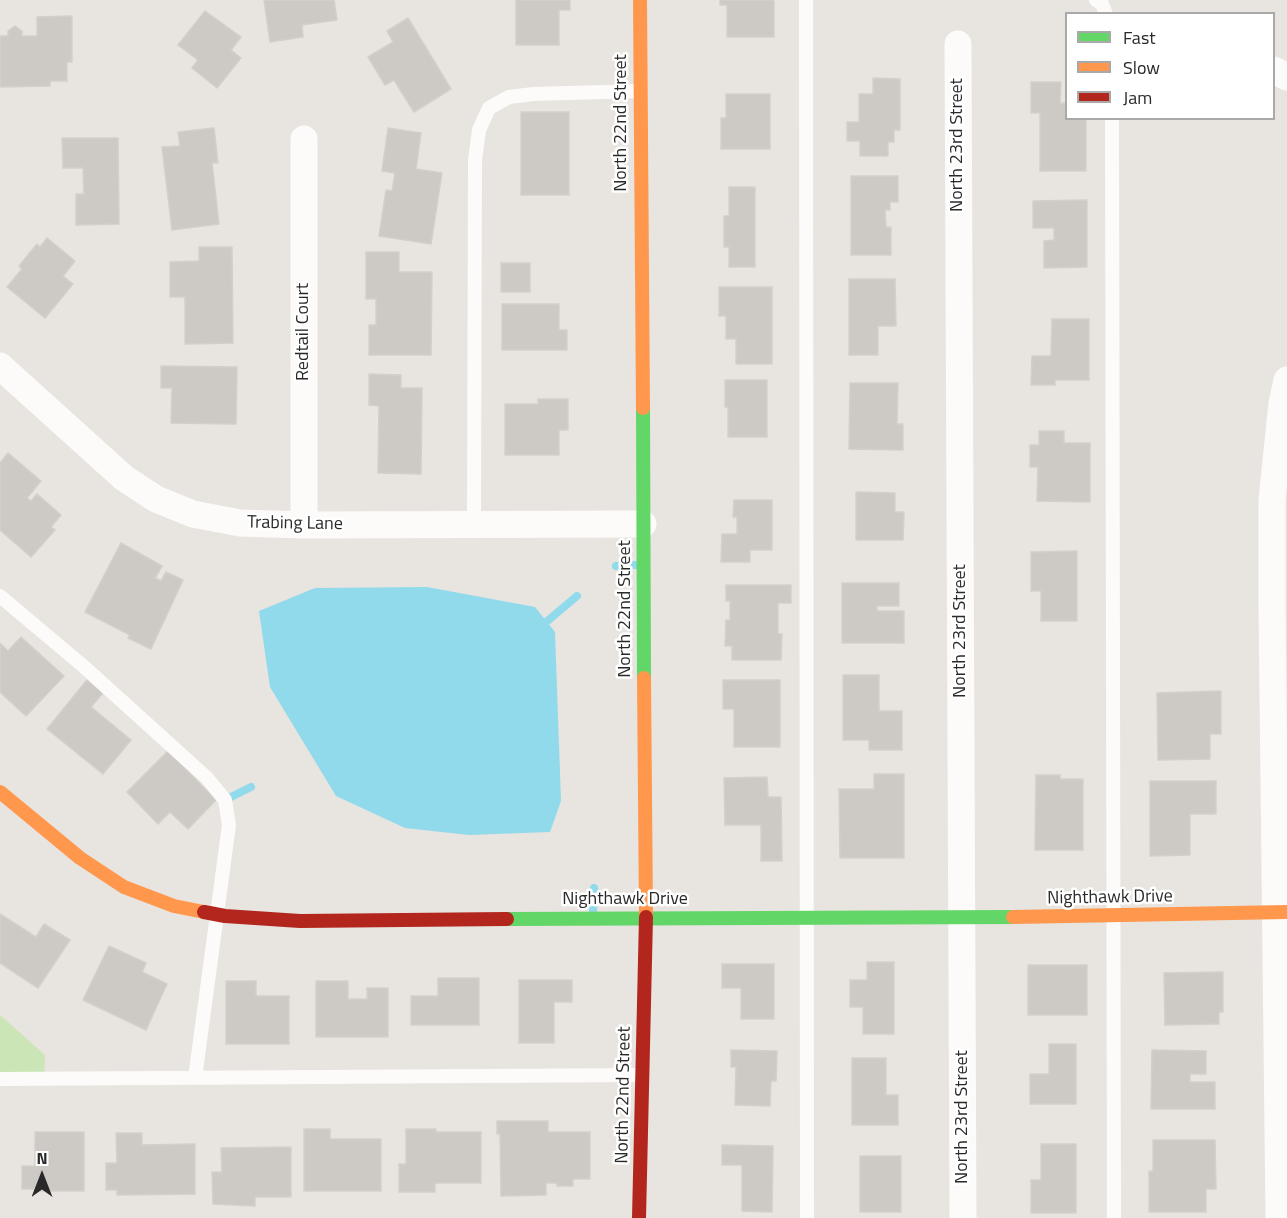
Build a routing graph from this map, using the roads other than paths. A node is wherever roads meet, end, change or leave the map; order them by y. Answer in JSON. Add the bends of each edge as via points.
{"nodes":[{"id":1,"x":640,"y":0,"type":"edge"},
{"id":2,"x":806,"y":0,"type":"edge"},
{"id":3,"x":1096,"y":0,"type":"edge"},
{"id":4,"x":1105,"y":12,"type":"edge"},
{"id":5,"x":958,"y":44,"type":"dead end"},
{"id":6,"x":640,"y":91,"type":"junction"},
{"id":7,"x":1112,"y":120,"type":"edge"},
{"id":8,"x":303,"y":139,"type":"dead end"},
{"id":9,"x":0,"y":366,"type":"edge"},
{"id":10,"x":1287,"y":380,"type":"edge"},
{"id":11,"x":1280,"y":500,"type":"edge"},
{"id":12,"x":474,"y":524,"type":"junction"},
{"id":13,"x":643,"y":524,"type":"junction"},
{"id":14,"x":304,"y":525,"type":"junction"},
{"id":15,"x":0,"y":596,"type":"edge"},
{"id":16,"x":0,"y":792,"type":"edge"},
{"id":17,"x":1281,"y":912,"type":"edge"},
{"id":18,"x":218,"y":915,"type":"junction"},
{"id":19,"x":1114,"y":915,"type":"junction"},
{"id":20,"x":646,"y":917,"type":"junction"},
{"id":21,"x":806,"y":918,"type":"junction"},
{"id":22,"x":962,"y":918,"type":"junction"},
{"id":23,"x":642,"y":1075,"type":"junction"},
{"id":24,"x":195,"y":1078,"type":"junction"},
{"id":25,"x":0,"y":1079,"type":"edge"},
{"id":26,"x":639,"y":1218,"type":"edge"},
{"id":27,"x":807,"y":1218,"type":"edge"},
{"id":28,"x":963,"y":1218,"type":"edge"},
{"id":29,"x":1114,"y":1218,"type":"edge"},
{"id":30,"x":1279,"y":1218,"type":"edge"}],
"edges":[{"from":1,"to":6,"type":"street","name":"North 22nd Street"},
{"from":2,"to":21,"type":"lane"},
{"from":3,"to":4,"type":"lane"},
{"from":5,"to":22,"type":"street","name":"North 23rd Street"},
{"from":6,"to":12,"type":"lane","via":[[509,97],[489,108],[478,130]]},
{"from":6,"to":13,"type":"street","name":"North 22nd Street"},
{"from":7,"to":19,"type":"lane"},
{"from":8,"to":14,"type":"street","name":"Redtail Court"},
{"from":9,"to":14,"type":"street","name":"Trabing Lane","via":[[124,477],[156,499],[193,514],[240,523]]},
{"from":10,"to":11,"type":"street","via":[[1282,403]]},
{"from":11,"to":17,"type":"street"},
{"from":12,"to":13,"type":"street","name":"Trabing Lane"},
{"from":12,"to":14,"type":"street","name":"Trabing Lane"},
{"from":13,"to":20,"type":"street","name":"North 22nd Street"},
{"from":15,"to":18,"type":"lane","via":[[82,664],[207,778],[225,800],[229,825]]},
{"from":16,"to":18,"type":"street","name":"Nighthawk Drive","via":[[80,858],[124,887],[174,906]]},
{"from":17,"to":19,"type":"street","name":"Nighthawk Drive"},
{"from":17,"to":30,"type":"street"},
{"from":18,"to":20,"type":"street","name":"Nighthawk Drive","via":[[300,921]]},
{"from":18,"to":24,"type":"lane"},
{"from":19,"to":22,"type":"street","name":"Nighthawk Drive"},
{"from":19,"to":29,"type":"lane"},
{"from":20,"to":21,"type":"street","name":"Nighthawk Drive"},
{"from":20,"to":23,"type":"street","name":"North 22nd Street"},
{"from":21,"to":22,"type":"street","name":"Nighthawk Drive"},
{"from":21,"to":27,"type":"lane"},
{"from":22,"to":28,"type":"street","name":"North 23rd Street"},
{"from":23,"to":24,"type":"lane"},
{"from":23,"to":26,"type":"street","name":"North 22nd Street"},
{"from":24,"to":25,"type":"lane"}]}
